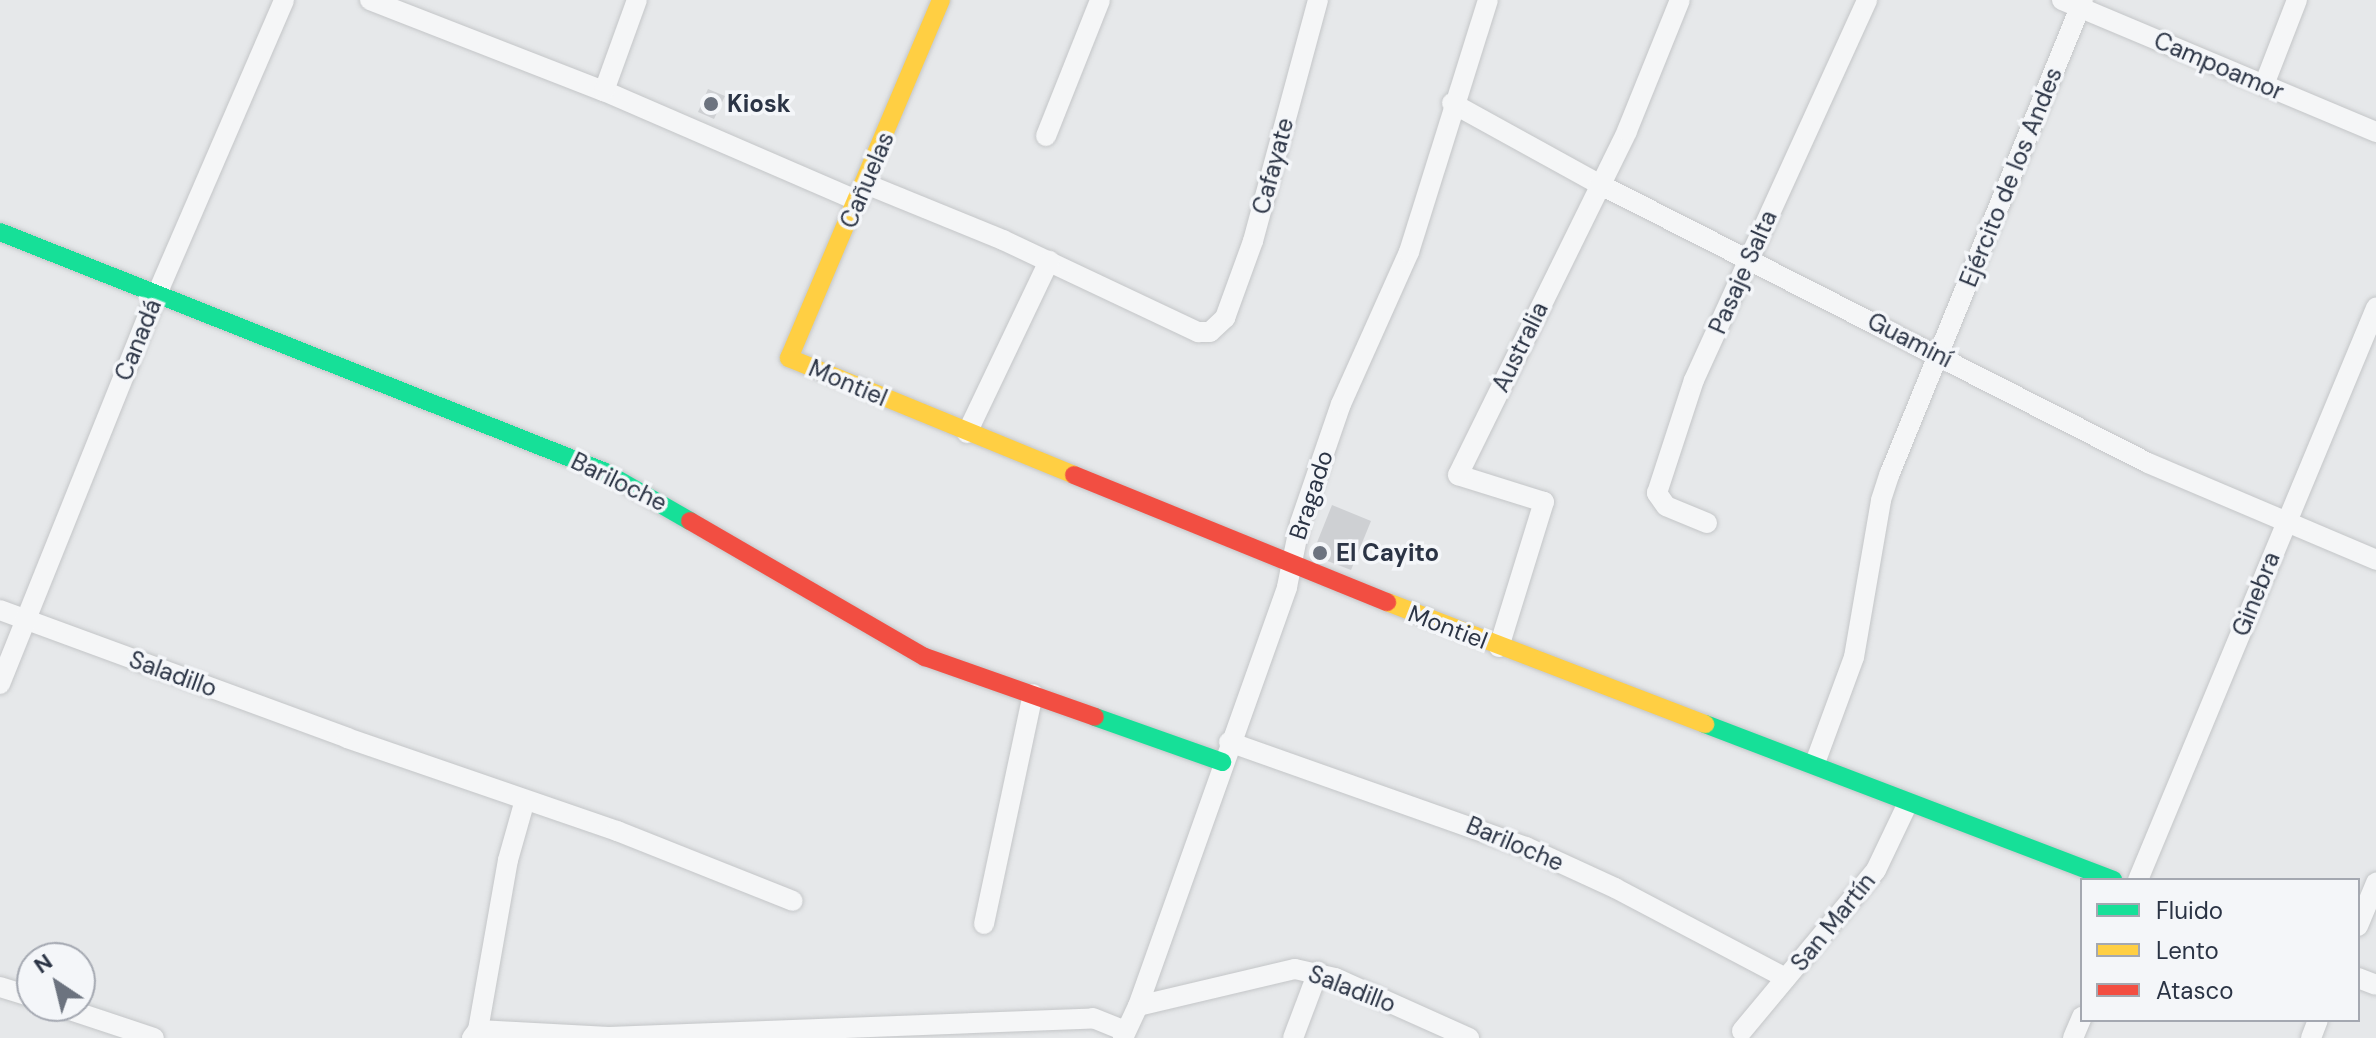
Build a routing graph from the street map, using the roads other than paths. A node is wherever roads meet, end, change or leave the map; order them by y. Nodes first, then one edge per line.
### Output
1 (284, 0) edge
2 (370, 0) edge
3 (637, 0) edge
4 (941, 0) edge
5 (1100, 0) edge
6 (1317, 0) edge
7 (1488, 0) edge
8 (1680, 0) edge
9 (1867, 0) edge
10 (2297, 0) edge
11 (2075, 3) edge
12 (2264, 85) junction
13 (604, 91) junction
14 (1452, 103) junction
15 (2376, 132) edge
16 (1046, 136) dead end
17 (1599, 184) junction
18 (862, 193) junction
19 (0, 232) edge
20 (1748, 259) junction
21 (1049, 261) junction
22 (157, 294) junction
23 (2376, 308) edge
24 (1940, 355) junction
25 (789, 358) joint
26 (967, 433) junction
27 (2286, 521) junction
28 (1707, 523) dead end
29 (2376, 560) edge
30 (1291, 565) junction
31 (0, 610) edge
32 (27, 620) junction
33 (1499, 647) junction
34 (0, 684) edge
35 (1033, 694) junction
36 (1229, 742) junction
37 (1222, 762) junction
38 (1815, 763) junction
39 (525, 800) junction
40 (1908, 803) junction
41 (2108, 878) edge
42 (2139, 878) edge
43 (2376, 883) edge
44 (793, 901) dead end
45 (2360, 921) edge
46 (984, 924) dead end
47 (1318, 972) junction
48 (1786, 978) junction
49 (1138, 1006) junction
50 (96, 1019) edge
51 (1742, 1031) dead end
52 (475, 1034) edge
53 (1124, 1035) edge
54 (154, 1038) edge
55 (1293, 1038) edge
56 (1469, 1038) edge

1 - 22 street, Canadá
2 - 13 street
3 - 13 street
4 - 18 street, Cañuelas
5 - 16 street
6 - 21 street, Cafayate
7 - 14 street, Bragado
8 - 17 street, Australia
9 - 20 street, Pasaje Salta
10 - 12 street
11 - 12 street, Campoamor
11 - 24 street, Ejército de los Andes
12 - 15 street, Campoamor
13 - 18 street
14 - 17 street, Guaminí
14 - 30 street, Bragado
17 - 20 street, Guaminí
17 - 33 street, Australia
18 - 21 street
18 - 25 street, Cañuelas
19 - 22 street, Bariloche
20 - 24 street, Guaminí
20 - 28 street, Pasaje Salta
21 - 26 street
22 - 32 street, Canadá
22 - 35 street, Bariloche
23 - 27 street, Ginebra
24 - 27 street, Guaminí
24 - 38 street, Ejército de los Andes
25 - 26 street, Montiel
26 - 30 street, Montiel
27 - 29 street, Guaminí
27 - 42 street, Ginebra
30 - 33 street, Montiel
30 - 36 street, Bragado
31 - 32 street, Saladillo
32 - 34 street, Canadá
32 - 39 street, Saladillo
33 - 38 street, Montiel
35 - 37 street, Bariloche
35 - 46 street
36 - 37 street, Bragado
36 - 48 street, Bariloche
37 - 49 street, Bragado
38 - 40 street, Montiel
39 - 44 street, Saladillo
39 - 52 street
40 - 41 street, Montiel
40 - 48 street, San Martín
43 - 45 street
47 - 49 street, Saladillo
47 - 55 street
47 - 56 street, Saladillo
48 - 51 street, San Martín
49 - 53 street, Bragado
50 - 54 street
52 - 53 street

